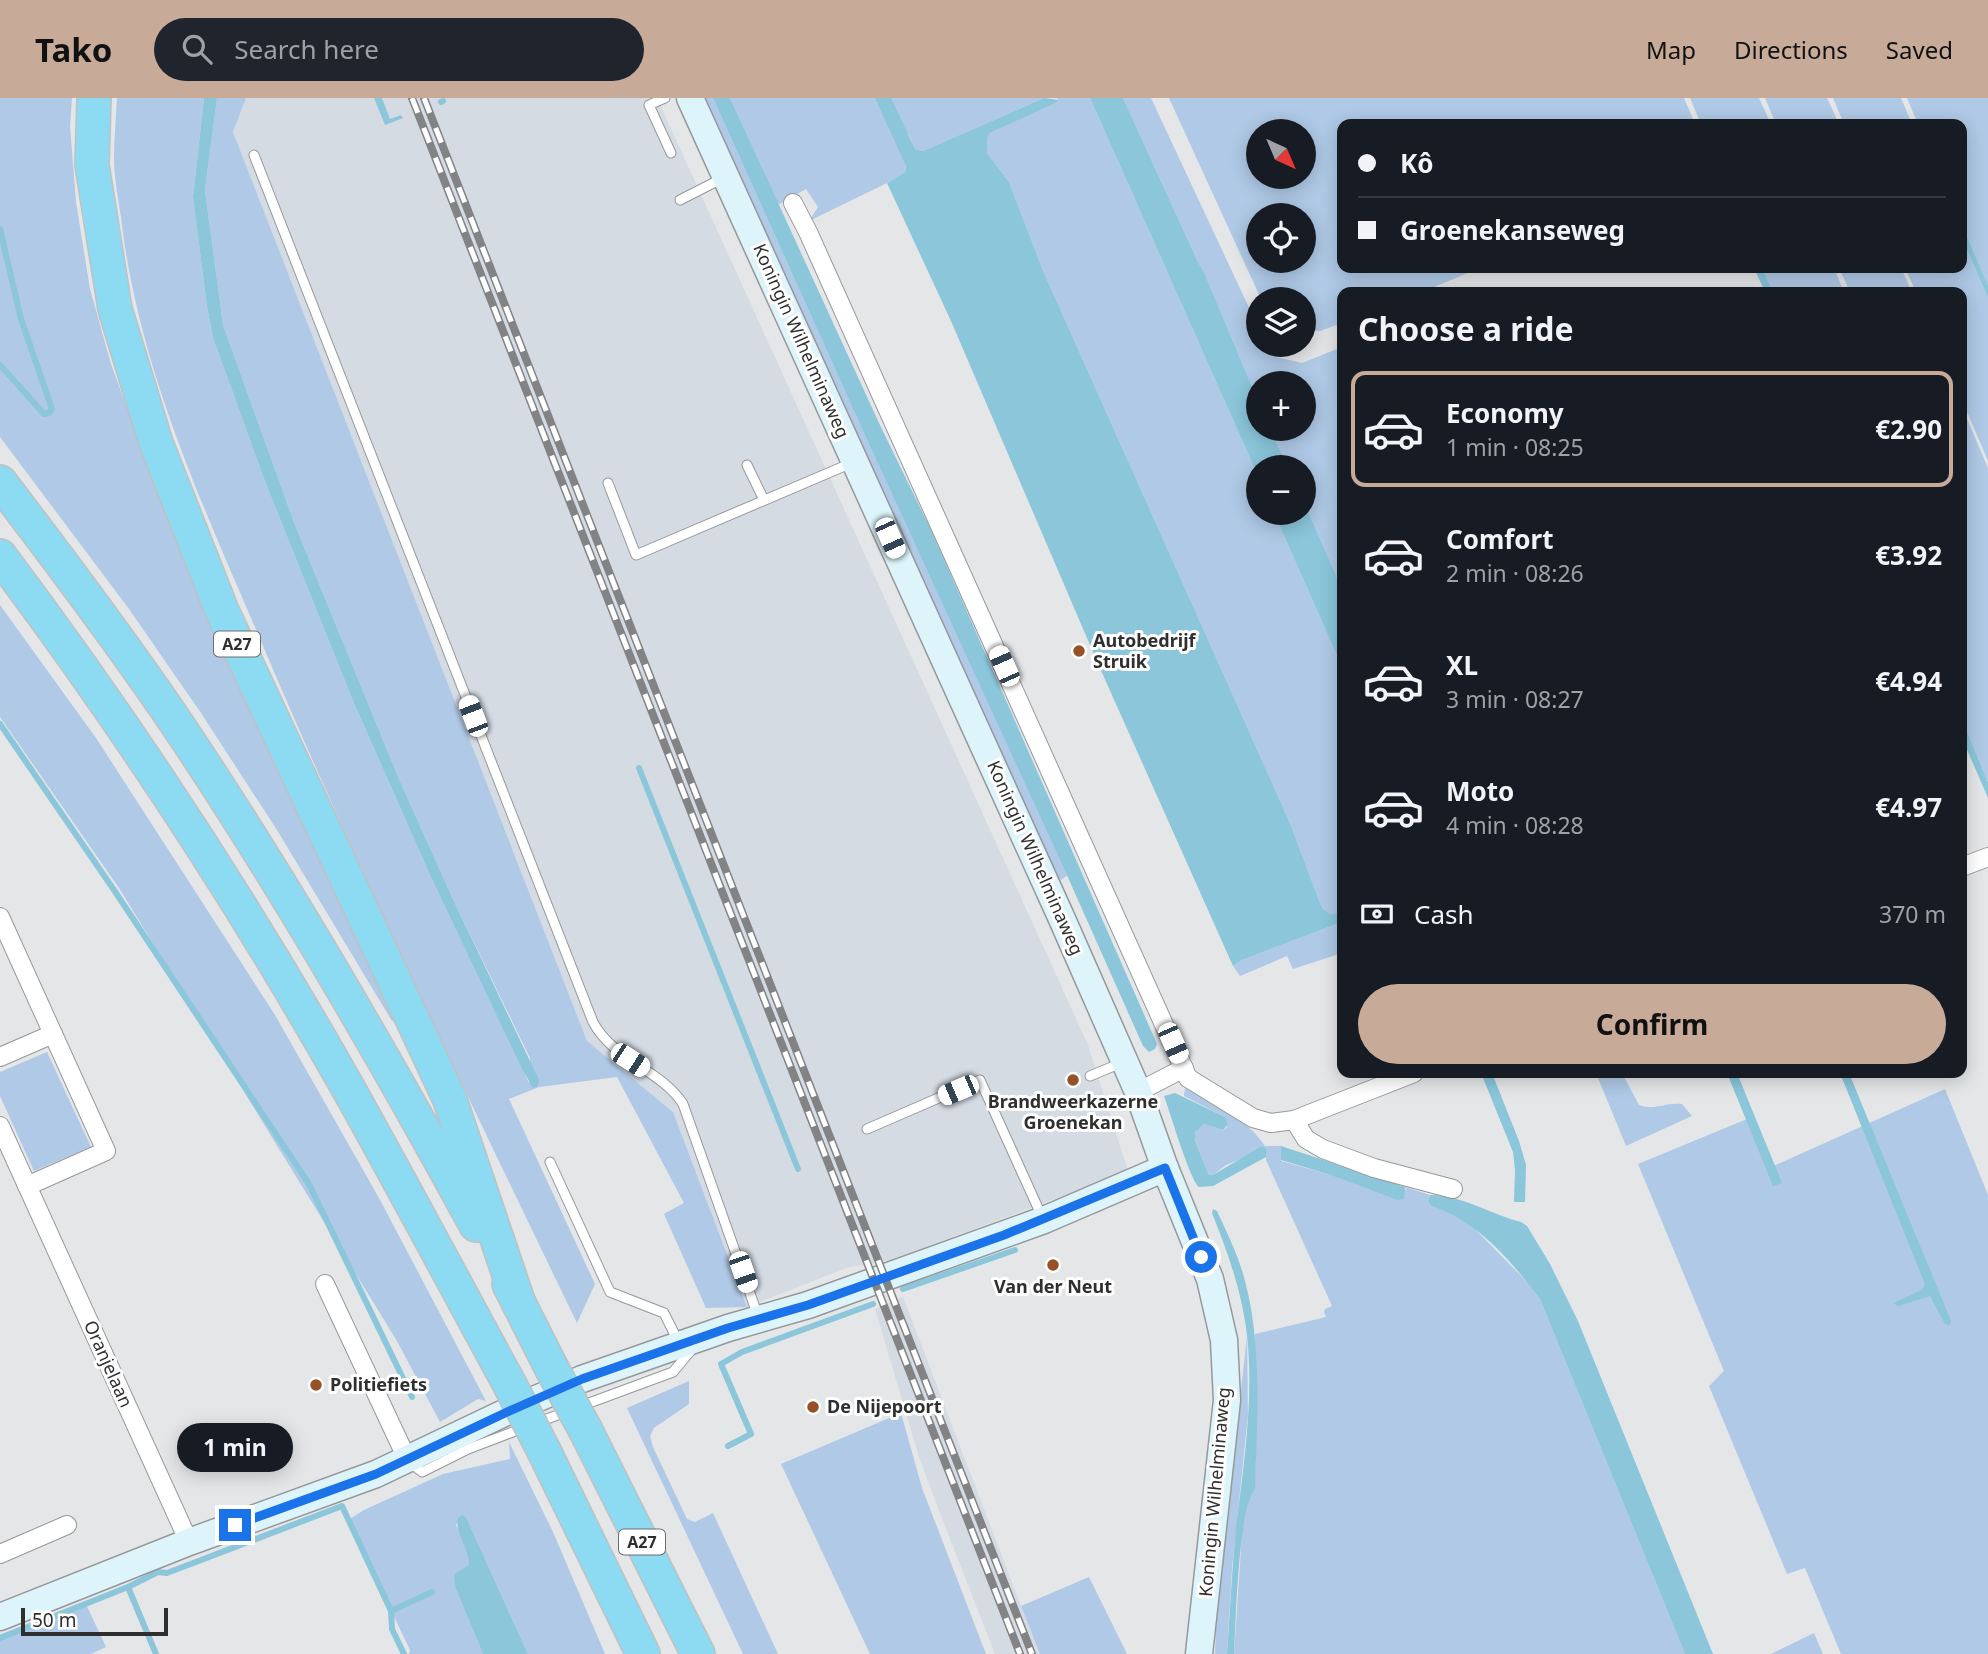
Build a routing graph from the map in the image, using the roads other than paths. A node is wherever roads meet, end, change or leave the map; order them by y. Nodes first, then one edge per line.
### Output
1 (94, 98) edge
2 (665, 98) edge
3 (690, 98) edge
4 (671, 153) dead end
5 (254, 155) dead end
6 (726, 177) junction
7 (680, 200) dead end
8 (793, 203) dead end
9 (856, 462) junction
10 (747, 465) dead end
11 (0, 482) edge
12 (608, 483) dead end
13 (764, 500) junction
14 (0, 556) edge
15 (1988, 857) edge
16 (1967, 865) edge
17 (0, 917) edge
18 (53, 1034) junction
19 (0, 1057) edge
20 (1125, 1061) junction
21 (1184, 1068) junction
22 (1090, 1076) dead end
23 (1401, 1078) edge
24 (1138, 1092) junction
25 (1294, 1120) junction
26 (0, 1126) edge
27 (867, 1129) dead end
28 (550, 1162) dead end
29 (1165, 1168) junction
30 (27, 1186) junction
31 (1452, 1189) dead end
32 (1044, 1220) junction
33 (326, 1284) dead end
34 (519, 1304) junction
35 (759, 1320) junction
36 (691, 1341) junction
37 (408, 1461) junction
38 (67, 1525) dead end
39 (189, 1542) junction
40 (0, 1554) edge
41 (0, 1617) edge
42 (643, 1654) edge
43 (698, 1654) edge
44 (1199, 1654) edge

1 - 34 highway, A27
2 - 4 lane
3 - 6 main road, Koningin Wilhelminaweg
5 - 35 lane
6 - 7 lane
6 - 9 main road, Koningin Wilhelminaweg
8 - 21 street
9 - 13 lane
9 - 20 main road, Koningin Wilhelminaweg
10 - 13 lane
11 - 34 highway, A27
12 - 13 lane
14 - 42 highway, A27, bridge
15 - 16 street
17 - 18 street
18 - 19 street
18 - 30 street
20 - 22 lane
20 - 24 main road, Koningin Wilhelminaweg
21 - 24 street
21 - 25 street
23 - 25 street
24 - 29 main road, Koningin Wilhelminaweg
25 - 31 street
26 - 30 street, Oranjelaan
27 - 32 lane
28 - 36 lane
29 - 32 main road
29 - 44 main road, Koningin Wilhelminaweg
30 - 39 street, Oranjelaan
32 - 35 main road
33 - 37 street
34 - 43 highway, A27, bridge
35 - 36 main road
36 - 37 main road
37 - 39 main road
38 - 40 street
39 - 41 main road

